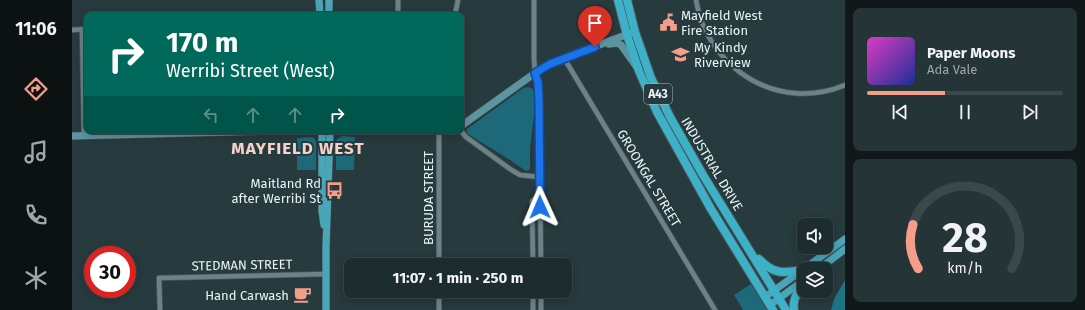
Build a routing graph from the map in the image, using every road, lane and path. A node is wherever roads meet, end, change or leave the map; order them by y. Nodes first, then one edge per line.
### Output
1 (319, 0) edge
2 (329, 0) edge
3 (398, 0) edge
4 (458, 0) edge
5 (534, 0) edge
6 (618, 0) edge
7 (627, 0) edge
8 (696, 0) edge
9 (320, 12) edge
10 (329, 12) edge
11 (398, 12) edge
12 (456, 12) edge
13 (84, 29) edge
14 (72, 30) edge
15 (635, 32) junction
16 (627, 35) junction
17 (595, 47) junction
18 (564, 58) junction
19 (639, 71) junction
20 (535, 73) junction
21 (845, 84) edge
22 (464, 124) edge
23 (120, 134) edge
24 (322, 134) edge
25 (330, 134) edge
26 (439, 134) edge
27 (464, 134) edge
28 (72, 136) edge
29 (84, 136) junction
30 (540, 177) junction
31 (540, 196) junction
32 (845, 239) edge
33 (746, 246) junction
34 (326, 247) junction
35 (845, 249) edge
36 (439, 258) edge
37 (533, 258) edge
38 (541, 258) edge
39 (815, 262) edge
40 (828, 262) edge
41 (797, 271) edge
42 (326, 274) junction
43 (797, 275) edge
44 (797, 285) edge
45 (774, 292) junction
46 (797, 294) edge
47 (765, 297) junction
48 (439, 298) edge
49 (533, 298) edge
50 (541, 298) edge
51 (779, 299) junction
52 (772, 308) edge
53 (160, 310) edge
54 (326, 310) edge
55 (439, 310) edge
56 (533, 310) edge
57 (541, 310) edge
58 (715, 310) edge
59 (786, 310) edge
60 (794, 310) edge

1 - 9 main road
2 - 10 main road
3 - 11 street
4 - 12 street
5 - 20 street
6 - 16 highway, INDUSTRIAL DRIVE / A43
7 - 15 highway, INDUSTRIAL DRIVE / A43
8 - 21 street
13 - 14 street
13 - 29 street
15 - 16 main road
15 - 33 highway, INDUSTRIAL DRIVE / A43
16 - 17 main road
16 - 19 highway, INDUSTRIAL DRIVE / A43
17 - 18 main road
17 - 19 main road
18 - 20 main road
18 - 58 street, GROONGAL STREET
19 - 47 highway, INDUSTRIAL DRIVE / A43
20 - 22 main road
20 - 30 street
23 - 29 main road
24 - 34 main road
25 - 34 main road
26 - 36 street, BURUDA STREET
27 - 30 street
28 - 29 main road
30 - 31 street
31 - 37 street
31 - 38 street
32 - 39 main road
33 - 41 highway
33 - 45 highway, INDUSTRIAL DRIVE / A43
34 - 42 main road
35 - 40 main road
42 - 53 street, STEDMAN STREET
42 - 54 main road
43 - 45 main road
44 - 51 main road
45 - 47 main road
45 - 51 highway, INDUSTRIAL DRIVE / A43
46 - 60 highway
47 - 52 highway, INDUSTRIAL DRIVE / A43
48 - 55 street
49 - 56 street
50 - 57 street
51 - 52 main road
51 - 59 highway, INDUSTRIAL DRIVE / A43

